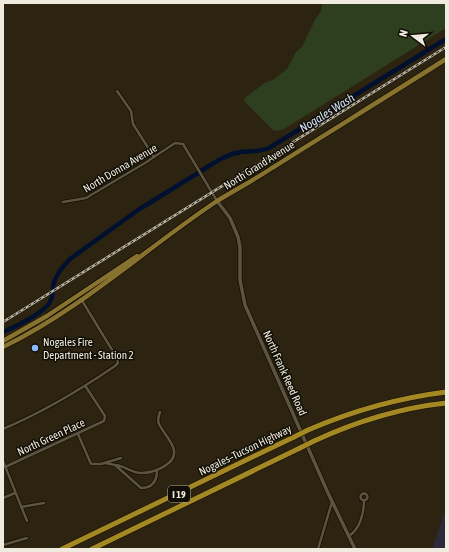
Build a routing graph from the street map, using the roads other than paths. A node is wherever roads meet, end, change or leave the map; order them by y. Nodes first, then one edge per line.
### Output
1 (446, 59) edge
2 (117, 91) dead end
3 (154, 157) junction
4 (217, 201) junction
5 (63, 202) dead end
6 (146, 251) junction
7 (79, 295) junction
8 (82, 300) junction
9 (3, 341) edge
10 (3, 347) edge
11 (86, 386) junction
12 (446, 392) edge
13 (446, 403) edge
14 (160, 412) dead end
15 (3, 429) edge
16 (78, 434) junction
17 (121, 458) dead end
18 (3, 461) edge
19 (105, 463) junction
20 (114, 465) junction
21 (5, 467) junction
22 (157, 470) junction
23 (15, 493) junction
24 (3, 498) edge
25 (364, 500) dead end
26 (332, 502) junction
27 (44, 503) dead end
28 (21, 507) junction
29 (27, 520) dead end
30 (348, 537) junction
31 (27, 538) dead end
32 (3, 545) edge
33 (62, 549) edge
34 (92, 549) edge
35 (318, 549) edge
36 (355, 549) edge

1 - 4 main road, North Grand Avenue
2 - 3 street
3 - 4 street, North Donna Avenue
3 - 5 street, North Donna Avenue
4 - 6 main road, North Grand Avenue
4 - 26 street, North Frank Reed Road
6 - 7 main road, North Grand Avenue
6 - 8 main road, North Grand Avenue
7 - 8 street
7 - 9 main road, North Grand Avenue
8 - 10 main road, North Grand Avenue
8 - 11 street
11 - 15 street
11 - 16 street, North Green Place
12 - 33 highway, Nogales–Tucson Highway / I 19, bridge
13 - 34 highway, Nogales–Tucson Highway / I 19, bridge
14 - 22 street
16 - 19 street
16 - 21 street, North Green Place
17 - 19 street
18 - 21 street
19 - 20 street
20 - 22 street
20 - 22 street
21 - 23 street
23 - 24 street
23 - 28 street
25 - 30 street
26 - 30 street, North Frank Reed Road
26 - 35 street
27 - 28 street
28 - 29 street
30 - 36 street, North Frank Reed Road
31 - 32 street

